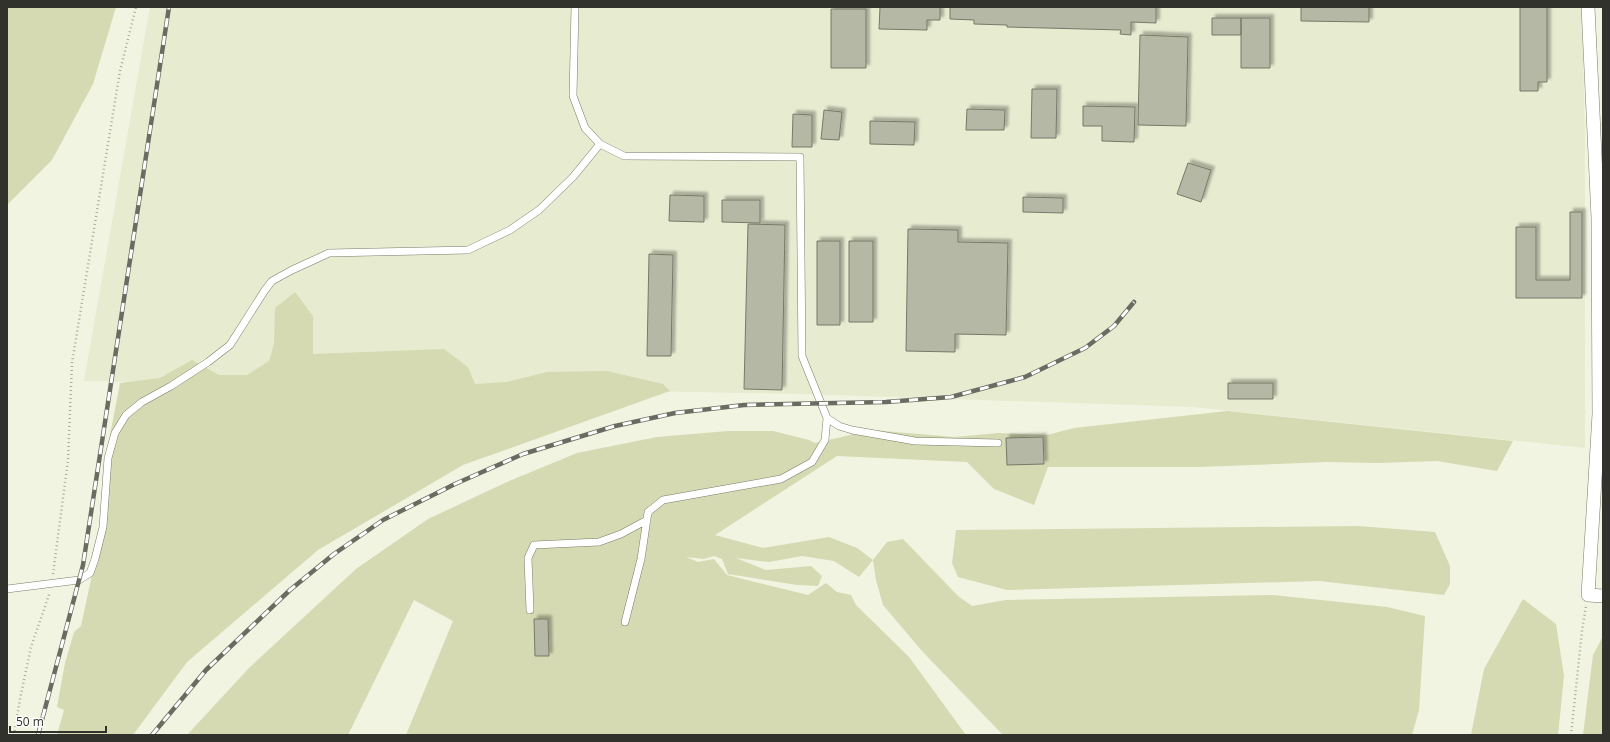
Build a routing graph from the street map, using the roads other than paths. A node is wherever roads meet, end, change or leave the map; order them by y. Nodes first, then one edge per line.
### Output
1 (575, 7) edge
2 (1588, 7) edge
3 (600, 144) junction
4 (1601, 414) edge
5 (827, 418) junction
6 (998, 443) dead end
7 (647, 520) junction
8 (7, 589) edge
9 (1603, 596) edge
10 (530, 610) dead end
11 (625, 622) dead end

1 - 3 lane
2 - 4 street
3 - 5 lane
3 - 8 lane
4 - 9 street
5 - 6 lane
5 - 7 lane
7 - 10 lane
7 - 11 lane

